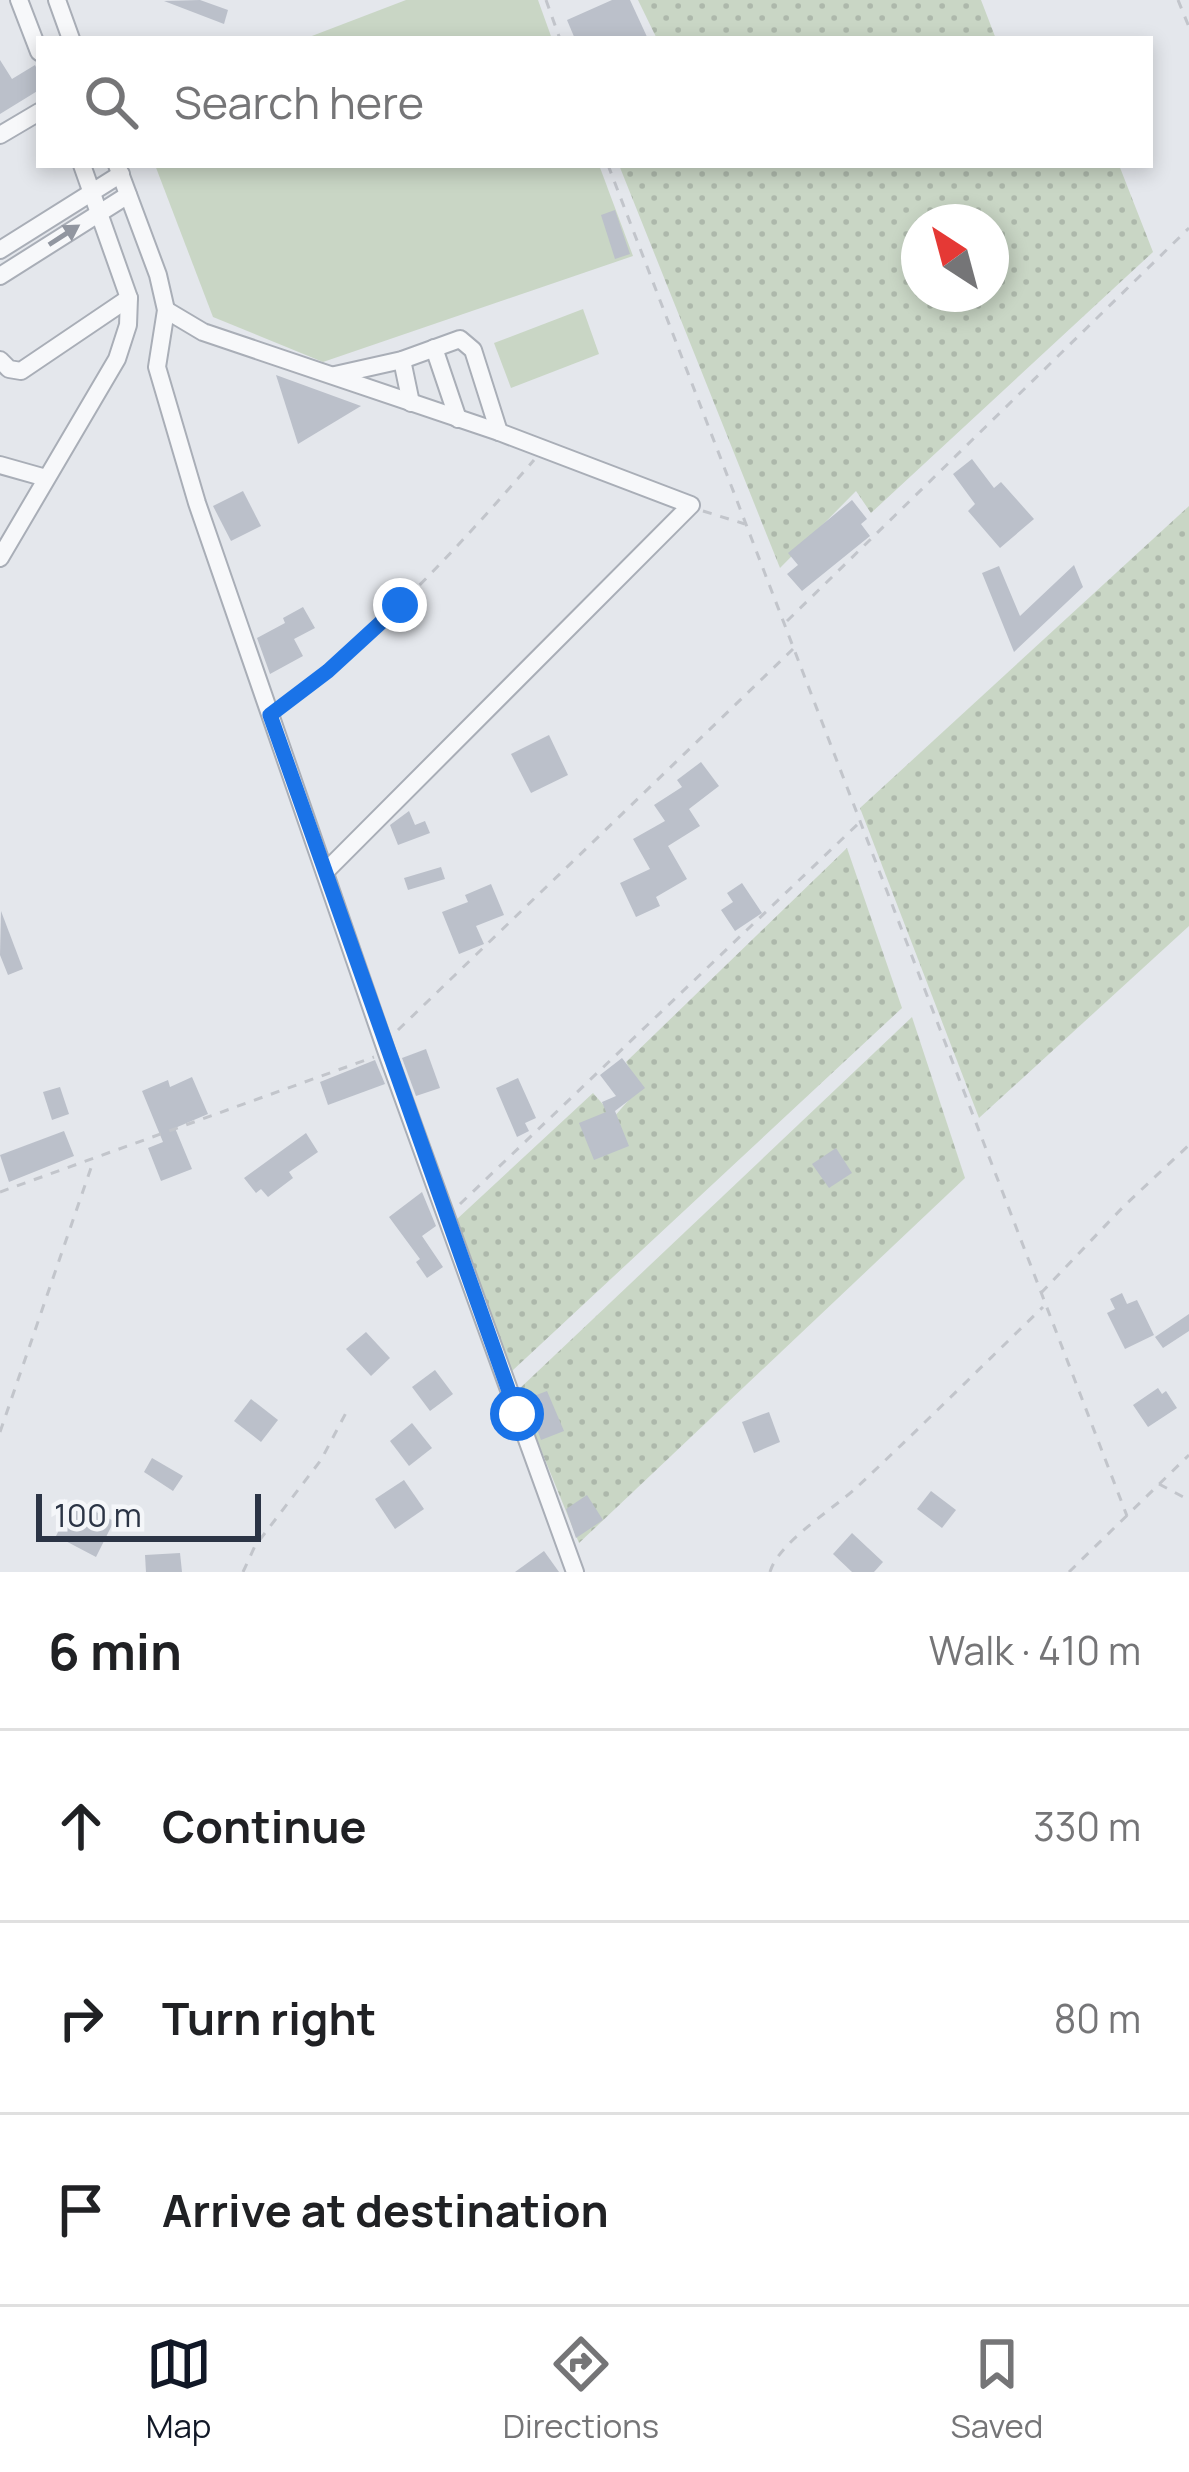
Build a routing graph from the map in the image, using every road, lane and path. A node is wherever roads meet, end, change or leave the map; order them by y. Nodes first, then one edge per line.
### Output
1 (20, 0) edge
2 (57, 0) edge
3 (546, 0) edge
4 (1178, 0) edge
5 (1189, 28) edge
6 (70, 36) edge
7 (559, 36) edge
8 (36, 44) edge
9 (36, 114) edge
10 (0, 136) edge
11 (83, 168) edge
12 (609, 168) edge
13 (119, 170) edge
14 (93, 192) junction
15 (128, 195) junction
16 (100, 212) junction
17 (1189, 228) edge
18 (0, 250) edge
19 (0, 276) edge
20 (129, 298) junction
21 (166, 310) junction
22 (434, 348) junction
23 (0, 360) edge
24 (402, 360) junction
25 (334, 375) junction
26 (411, 403) junction
27 (458, 418) junction
28 (499, 432) junction
29 (544, 449) junction
30 (0, 465) edge
31 (46, 478) junction
32 (691, 505) junction
33 (745, 524) junction
34 (0, 558) edge
35 (785, 623) junction
36 (794, 648) junction
37 (270, 715) junction
38 (861, 821) junction
39 (325, 872) junction
40 (385, 1047) junction
41 (1189, 1145) edge
42 (94, 1159) junction
43 (0, 1192) edge
44 (446, 1218) junction
45 (1040, 1295) junction
46 (1045, 1306) junction
47 (347, 1409) dead end
48 (0, 1432) edge
49 (1189, 1455) edge
50 (1160, 1484) junction
51 (1189, 1500) edge
52 (1127, 1516) junction
53 (243, 1572) edge
54 (575, 1572) edge
55 (770, 1572) edge
56 (1069, 1572) edge

1 - 8 street
2 - 6 street
3 - 7 path
4 - 5 path
9 - 10 street
11 - 14 street
12 - 33 path
13 - 14 street
13 - 15 street
14 - 16 street
14 - 18 street
15 - 16 street
15 - 21 street
19 -> 16 street
16 - 20 street
17 - 35 path
20 - 23 street
20 - 31 street
21 - 25 street
21 - 37 street
22 - 24 street
22 - 27 street
22 - 28 street
24 - 25 street
24 - 26 street
25 - 26 street
26 - 27 street
27 - 28 street
28 - 29 street
29 - 32 street
29 - 37 path
30 - 31 street
31 - 34 street
32 - 33 path
32 - 39 street
33 - 35 path
35 - 36 path
36 - 38 path
36 - 40 path
37 - 39 street
38 - 44 path
38 - 45 path
39 - 40 street
40 - 42 path
40 - 44 street
41 - 45 path
42 - 43 path
42 - 48 path
44 - 54 street
45 - 46 path
46 - 52 path
46 - 55 path
47 - 53 path
49 - 50 path
50 - 51 path
50 - 52 path
52 - 56 path

